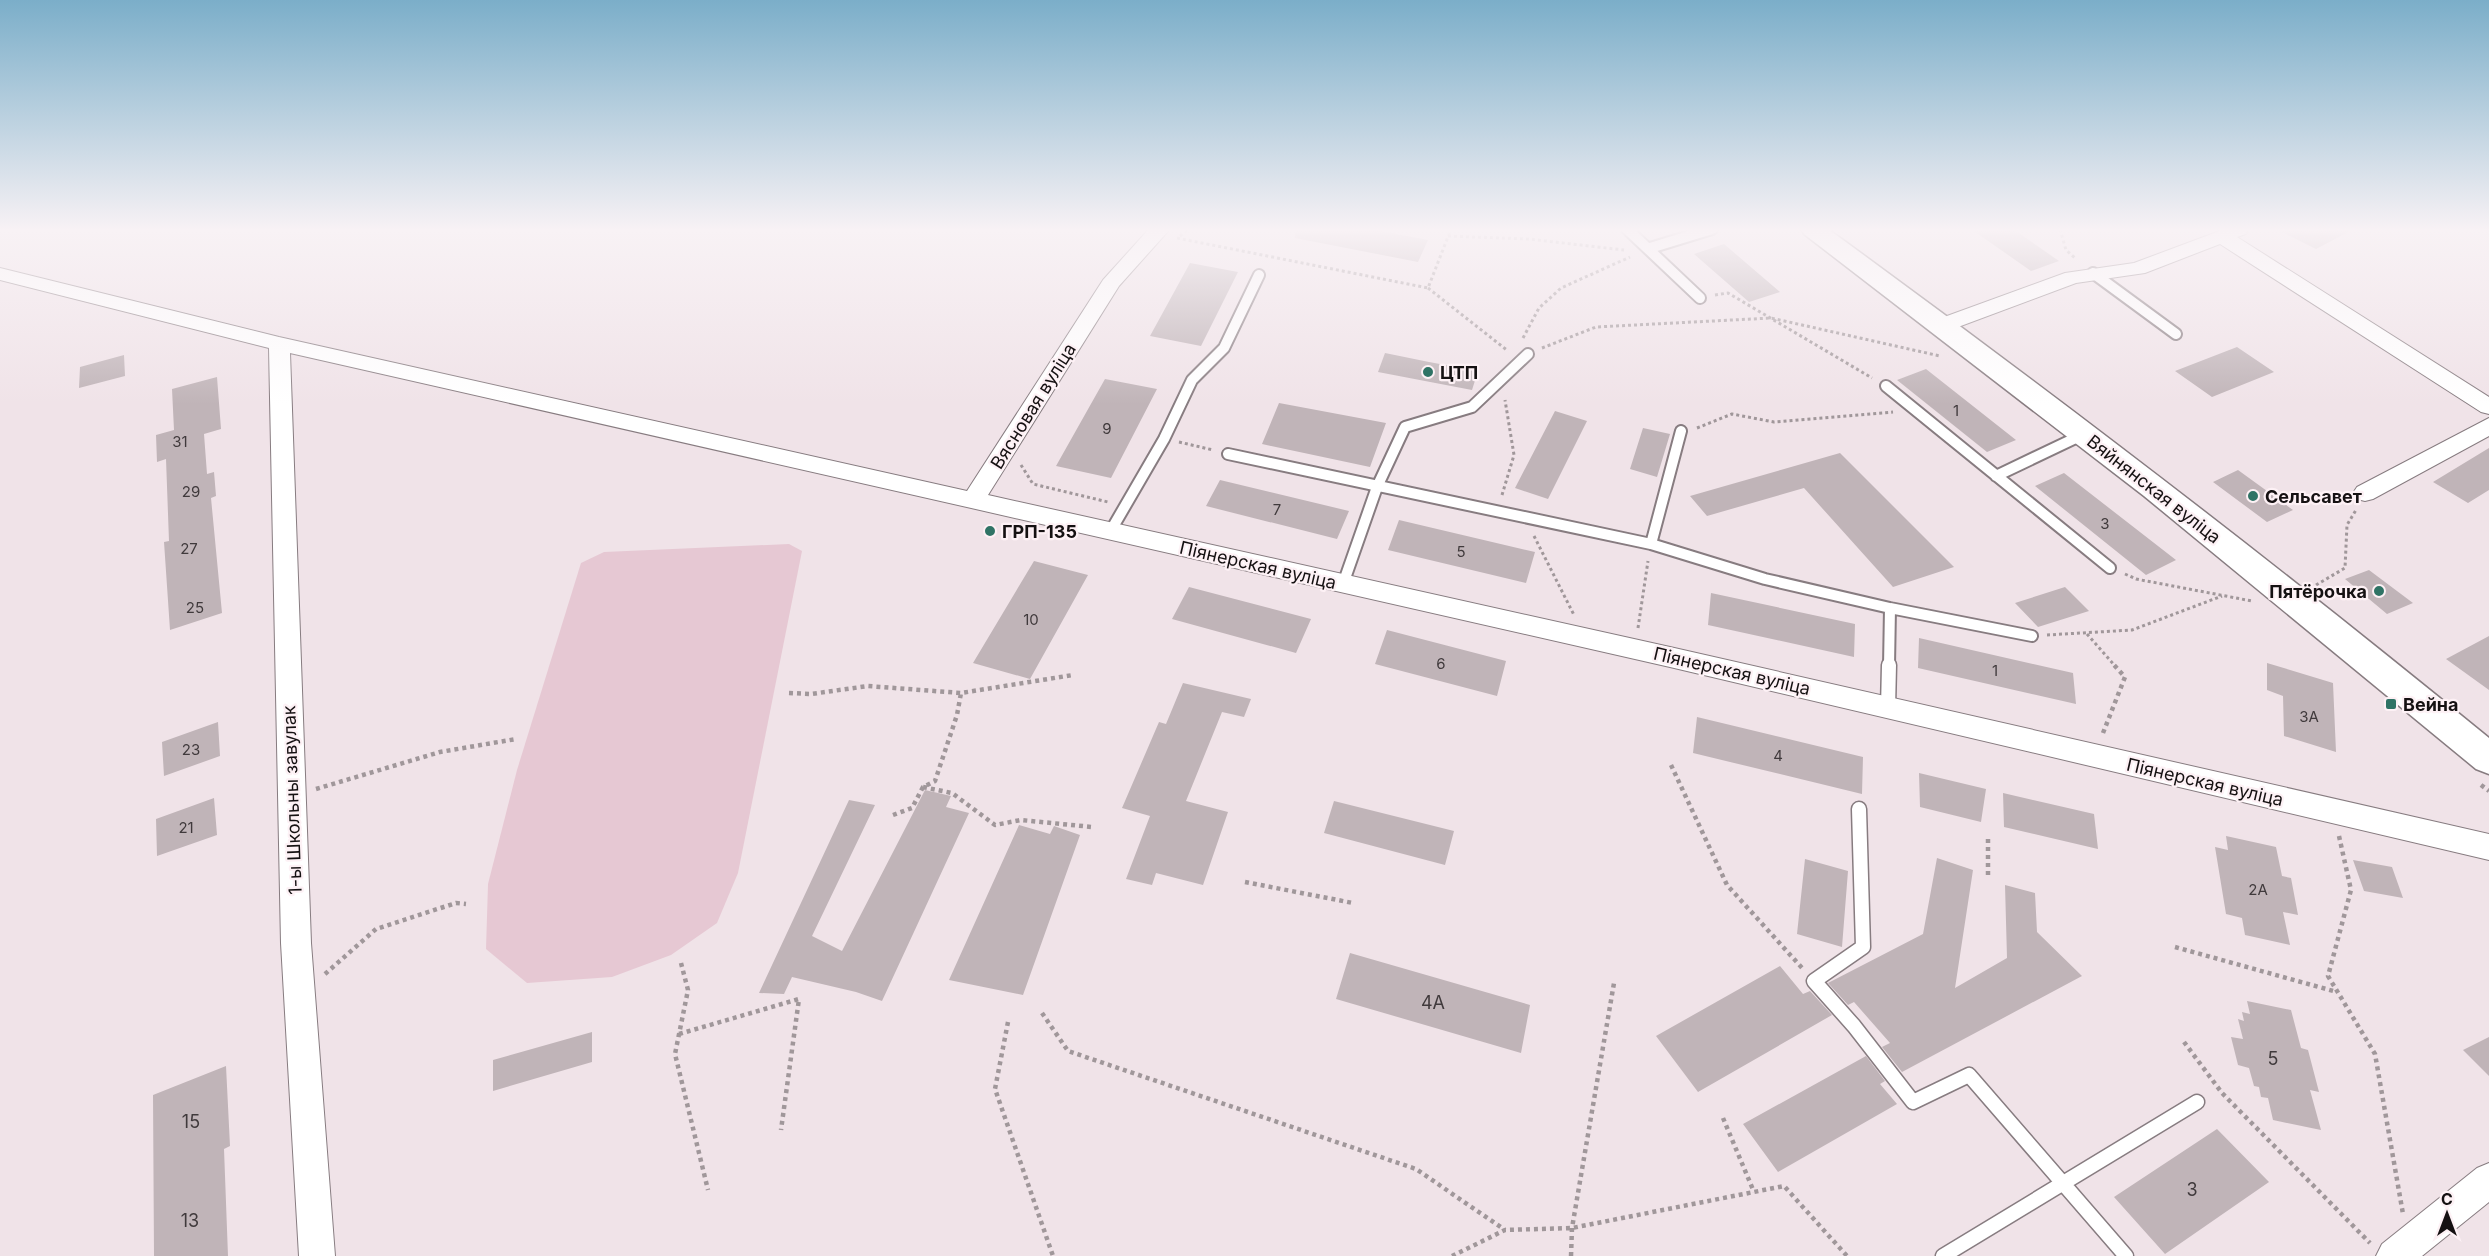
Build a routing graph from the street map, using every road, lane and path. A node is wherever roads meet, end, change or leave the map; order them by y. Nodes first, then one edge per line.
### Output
1 (54, 288) edge
2 (1108, 288) edge
3 (1253, 288) edge
4 (1428, 288) edge
5 (1562, 288) edge
6 (1690, 288) edge
7 (1892, 288) edge
8 (2043, 288) edge
9 (2113, 288) edge
10 (2302, 288) edge
11 (1700, 298) joint
12 (1772, 318) junction
13 (1943, 325) junction
14 (2176, 334) dead end
15 (279, 344) junction
16 (1524, 357) junction
17 (1944, 357) dead end
18 (1501, 379) junction
19 (1886, 386) joint
20 (2489, 407) edge
21 (1915, 410) junction
22 (2489, 426) edge
23 (1681, 432) joint
24 (2084, 434) junction
25 (1164, 439) junction
26 (1228, 454) joint
27 (1020, 463) dead end
28 (1996, 476) junction
29 (1377, 487) junction
30 (2365, 493) joint
31 (974, 500) junction
32 (1124, 506) junction
33 (1497, 513) junction
34 (1525, 519) junction
35 (1110, 532) junction
36 (1651, 544) junction
37 (2110, 568) joint
38 (1343, 584) junction
39 (2224, 596) junction
40 (2292, 597) junction
41 (1890, 608) junction
42 (2087, 633) junction
43 (2032, 636) joint
44 (1586, 638) junction
45 (1635, 649) junction
46 (1073, 675) dead end
47 (789, 693) dead end
48 (961, 693) junction
49 (1888, 708) junction
50 (516, 739) dead end
51 (2093, 756) junction
52 (2489, 759) edge
53 (1671, 765) dead end
54 (923, 787) junction
55 (292, 796) junction
56 (1859, 809) dead end
57 (2333, 812) junction
58 (893, 814) dead end
59 (1092, 827) dead end
60 (1988, 839) dead end
61 (2489, 847) edge
62 (1988, 877) dead end
63 (1245, 882) dead end
64 (1353, 903) dead end
65 (466, 904) dead end
66 (2175, 946) dead end
67 (681, 963) dead end
68 (1814, 981) junction
69 (1614, 983) dead end
70 (2338, 992) junction
71 (300, 996) junction
72 (1042, 1013) dead end
73 (1008, 1022) dead end
74 (679, 1034) junction
75 (2184, 1042) dead end
76 (2197, 1102) dead end
77 (1723, 1118) dead end
78 (781, 1130) dead end
79 (2489, 1180) edge
80 (2063, 1183) junction
81 (708, 1190) dead end
82 (1754, 1192) junction
83 (1572, 1228) junction
84 (1505, 1230) junction
85 (2392, 1249) edge
86 (1460, 1254) edge
87 (317, 1256) edge
88 (1053, 1256) edge
89 (1452, 1256) edge
90 (1571, 1256) edge
91 (1847, 1256) edge
92 (1943, 1256) edge
93 (2126, 1256) edge

1 - 15 street, Піянерская вуліца
2 - 31 street, Вясновая вуліца
3 - 25 lane
4 - 16 path
5 - 16 path
6 - 11 lane
7 - 13 street, Вяйнянская вуліца
8 - 13 street
9 - 14 lane
10 - 20 street
11 - 12 path
12 - 16 path
12 - 17 path
12 - 19 path
13 - 24 street, Вяйнянская вуліца
15 - 31 street, Піянерская вуліца
15 - 55 street, 1-ы Школьны завулак
16 - 18 lane
18 - 29 lane
18 - 33 path
19 - 21 lane
21 - 23 path
21 - 28 lane
22 - 30 street
23 - 36 lane
24 - 28 lane
24 - 40 street, Вяйнянская вуліца
25 - 26 path
25 - 32 lane
26 - 29 lane
27 - 32 path
28 - 37 lane
29 - 33 lane
29 - 38 lane
30 - 40 path
31 - 35 street, Піянерская вуліца
32 - 35 lane
33 - 34 lane
34 - 36 lane
34 - 44 path
35 - 38 street, Піянерская вуліца
36 - 41 lane
36 - 45 path
37 - 39 path
38 - 44 street, Піянерская вуліца
39 - 40 path
39 - 42 path
40 - 52 street, Вяйнянская вуліца
41 - 43 lane
41 - 49 lane
42 - 43 path
42 - 51 path
44 - 45 street, Піянерская вуліца
45 - 49 street, Піянерская вуліца
46 - 48 path
47 - 48 path
48 - 54 path
49 - 51 street, Піянерская вуліца
50 - 55 path
51 - 57 street, Піянерская вуліца
53 - 68 path
54 - 58 path
54 - 59 path
55 - 71 street, 1-ы Школьны завулак
56 - 68 lane
57 - 61 street, Піянерская вуліца
57 - 70 path
60 - 62 path
63 - 64 path
65 - 71 path
66 - 70 path
67 - 74 path
68 - 80 lane
69 - 83 path
70 - 85 path
71 - 87 street, 1-ы Школьны завулак
72 - 84 path
73 - 88 path
74 - 78 path
74 - 81 path
75 - 85 path
76 - 80 lane
77 - 82 path
79 - 85 street
80 - 92 lane
80 - 93 lane
82 - 83 path
82 - 91 path
83 - 84 path
83 - 90 path
84 - 86 path
86 - 89 path

